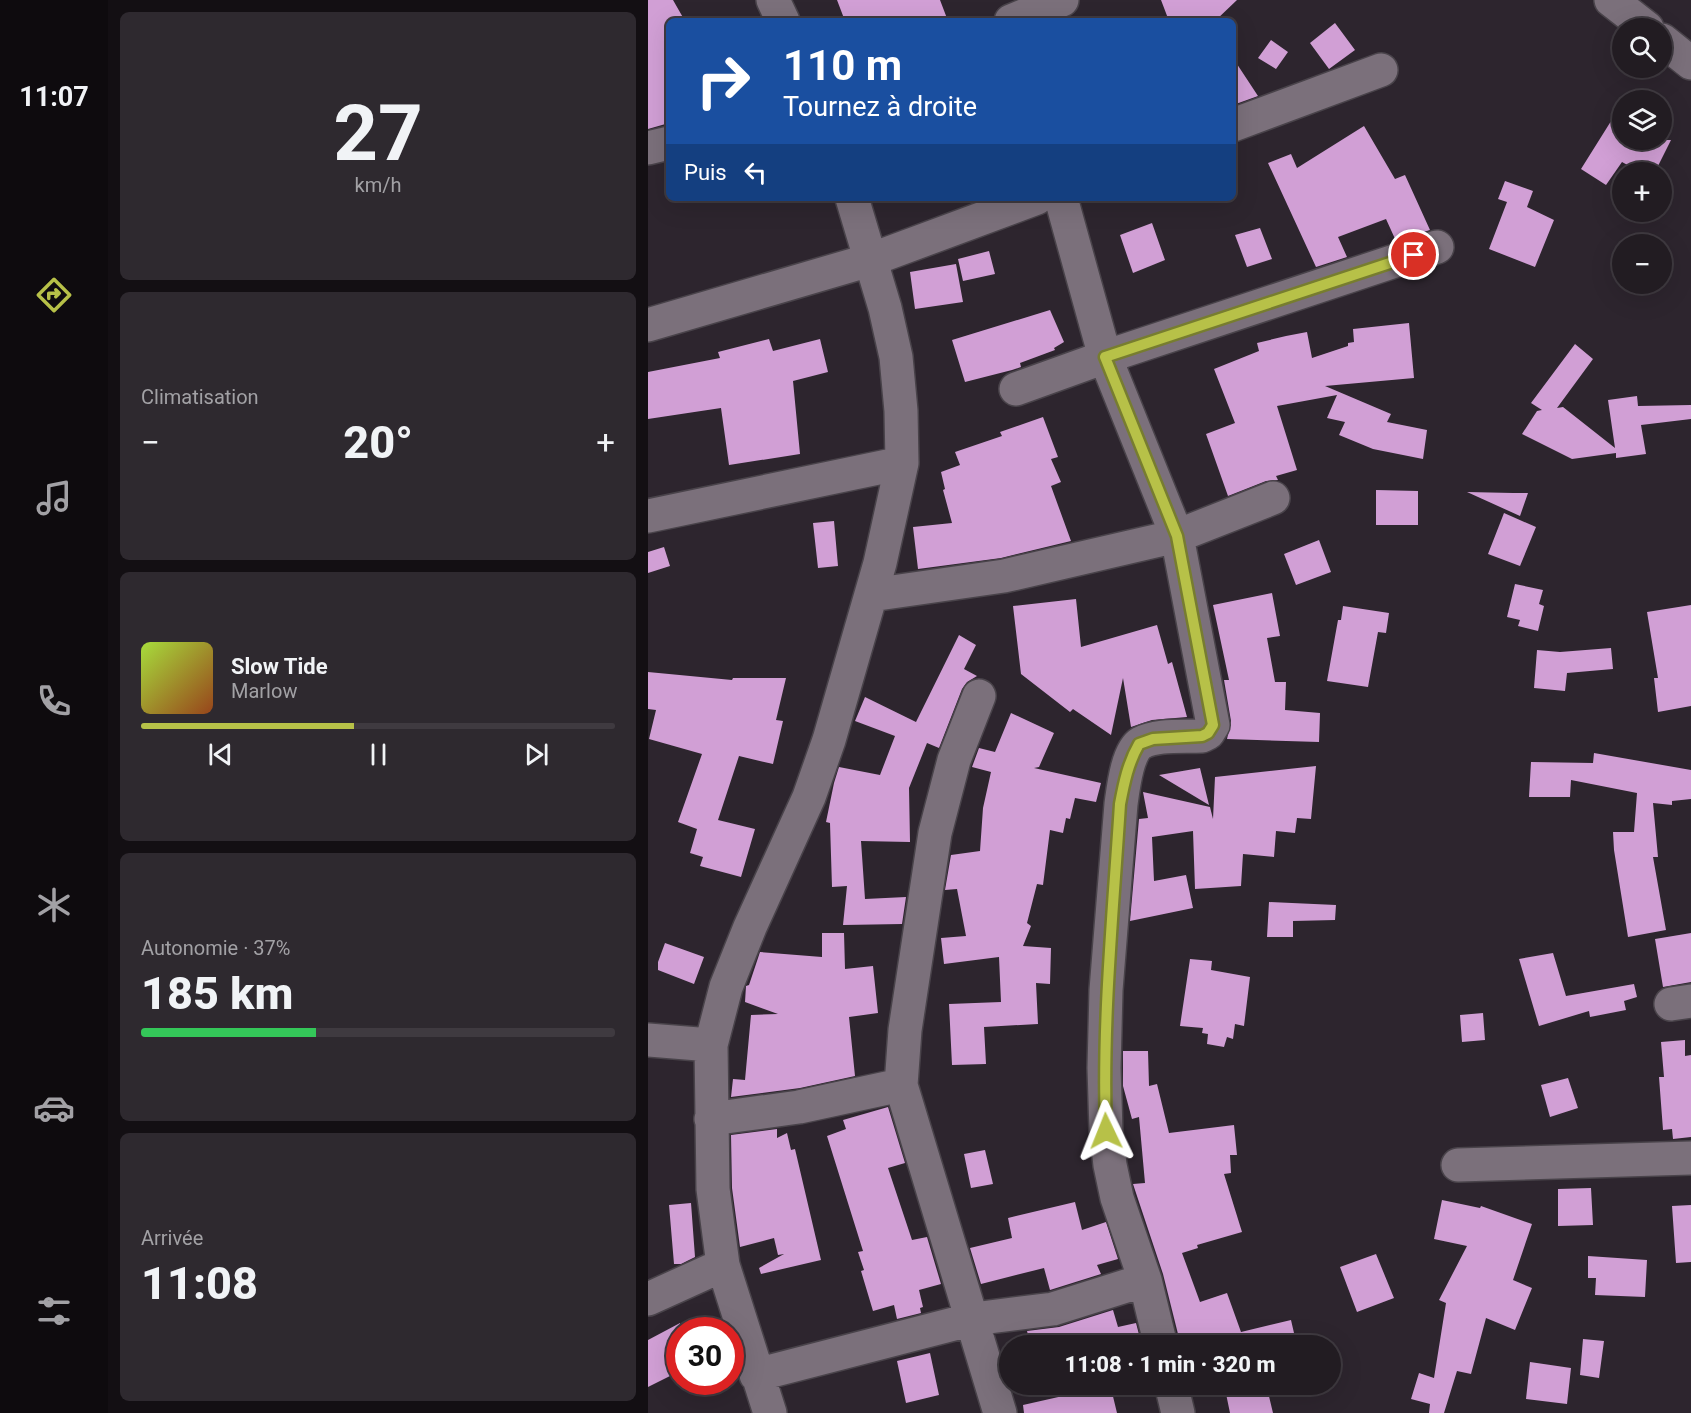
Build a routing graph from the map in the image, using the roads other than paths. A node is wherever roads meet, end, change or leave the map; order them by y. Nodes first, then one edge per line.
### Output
1 (773, 0) edge
2 (1062, 0) edge
3 (1611, 0) edge
4 (782, 18) edge
5 (1018, 18) edge
6 (1634, 18) edge
7 (1672, 48) edge
8 (1691, 63) edge
9 (1381, 70) dead end
10 (1236, 124) edge
11 (666, 144) edge
12 (648, 148) edge
13 (853, 201) edge
14 (1029, 201) edge
15 (1063, 201) edge
16 (1437, 247) dead end
17 (870, 260) junction
18 (648, 325) edge
19 (1105, 357) junction
20 (1016, 389) dead end
21 (902, 463) junction
22 (1273, 498) dead end
23 (648, 516) edge
24 (1177, 536) junction
25 (871, 595) junction
26 (979, 696) dead end
27 (648, 1040) edge
28 (711, 1045) junction
29 (901, 1085) junction
30 (711, 1119) junction
31 (1691, 1158) edge
32 (1458, 1165) dead end
33 (723, 1265) junction
34 (1144, 1280) junction
35 (648, 1299) edge
36 (973, 1319) junction
37 (1158, 1335) edge
38 (756, 1375) junction
39 (1174, 1395) edge
40 (770, 1413) edge
41 (1000, 1413) edge
42 (1178, 1413) edge

1 - 4 street
2 - 5 street
3 - 6 street
7 - 8 street
9 - 10 street
11 - 12 street
13 - 17 street
14 - 17 street
15 - 19 street
16 - 19 street
17 - 18 street
17 - 21 street
19 - 20 street
19 - 24 street
21 - 23 street
21 - 25 street
22 - 24 street
24 - 25 street
24 - 34 street
25 - 28 street
26 - 29 street
27 - 28 street
28 - 30 street
29 - 30 street
29 - 36 street
30 - 33 street
31 - 32 street
33 - 35 street
33 - 38 street
34 - 36 street
34 - 37 street
36 - 38 street
36 - 41 street
38 - 40 street
39 - 42 street

